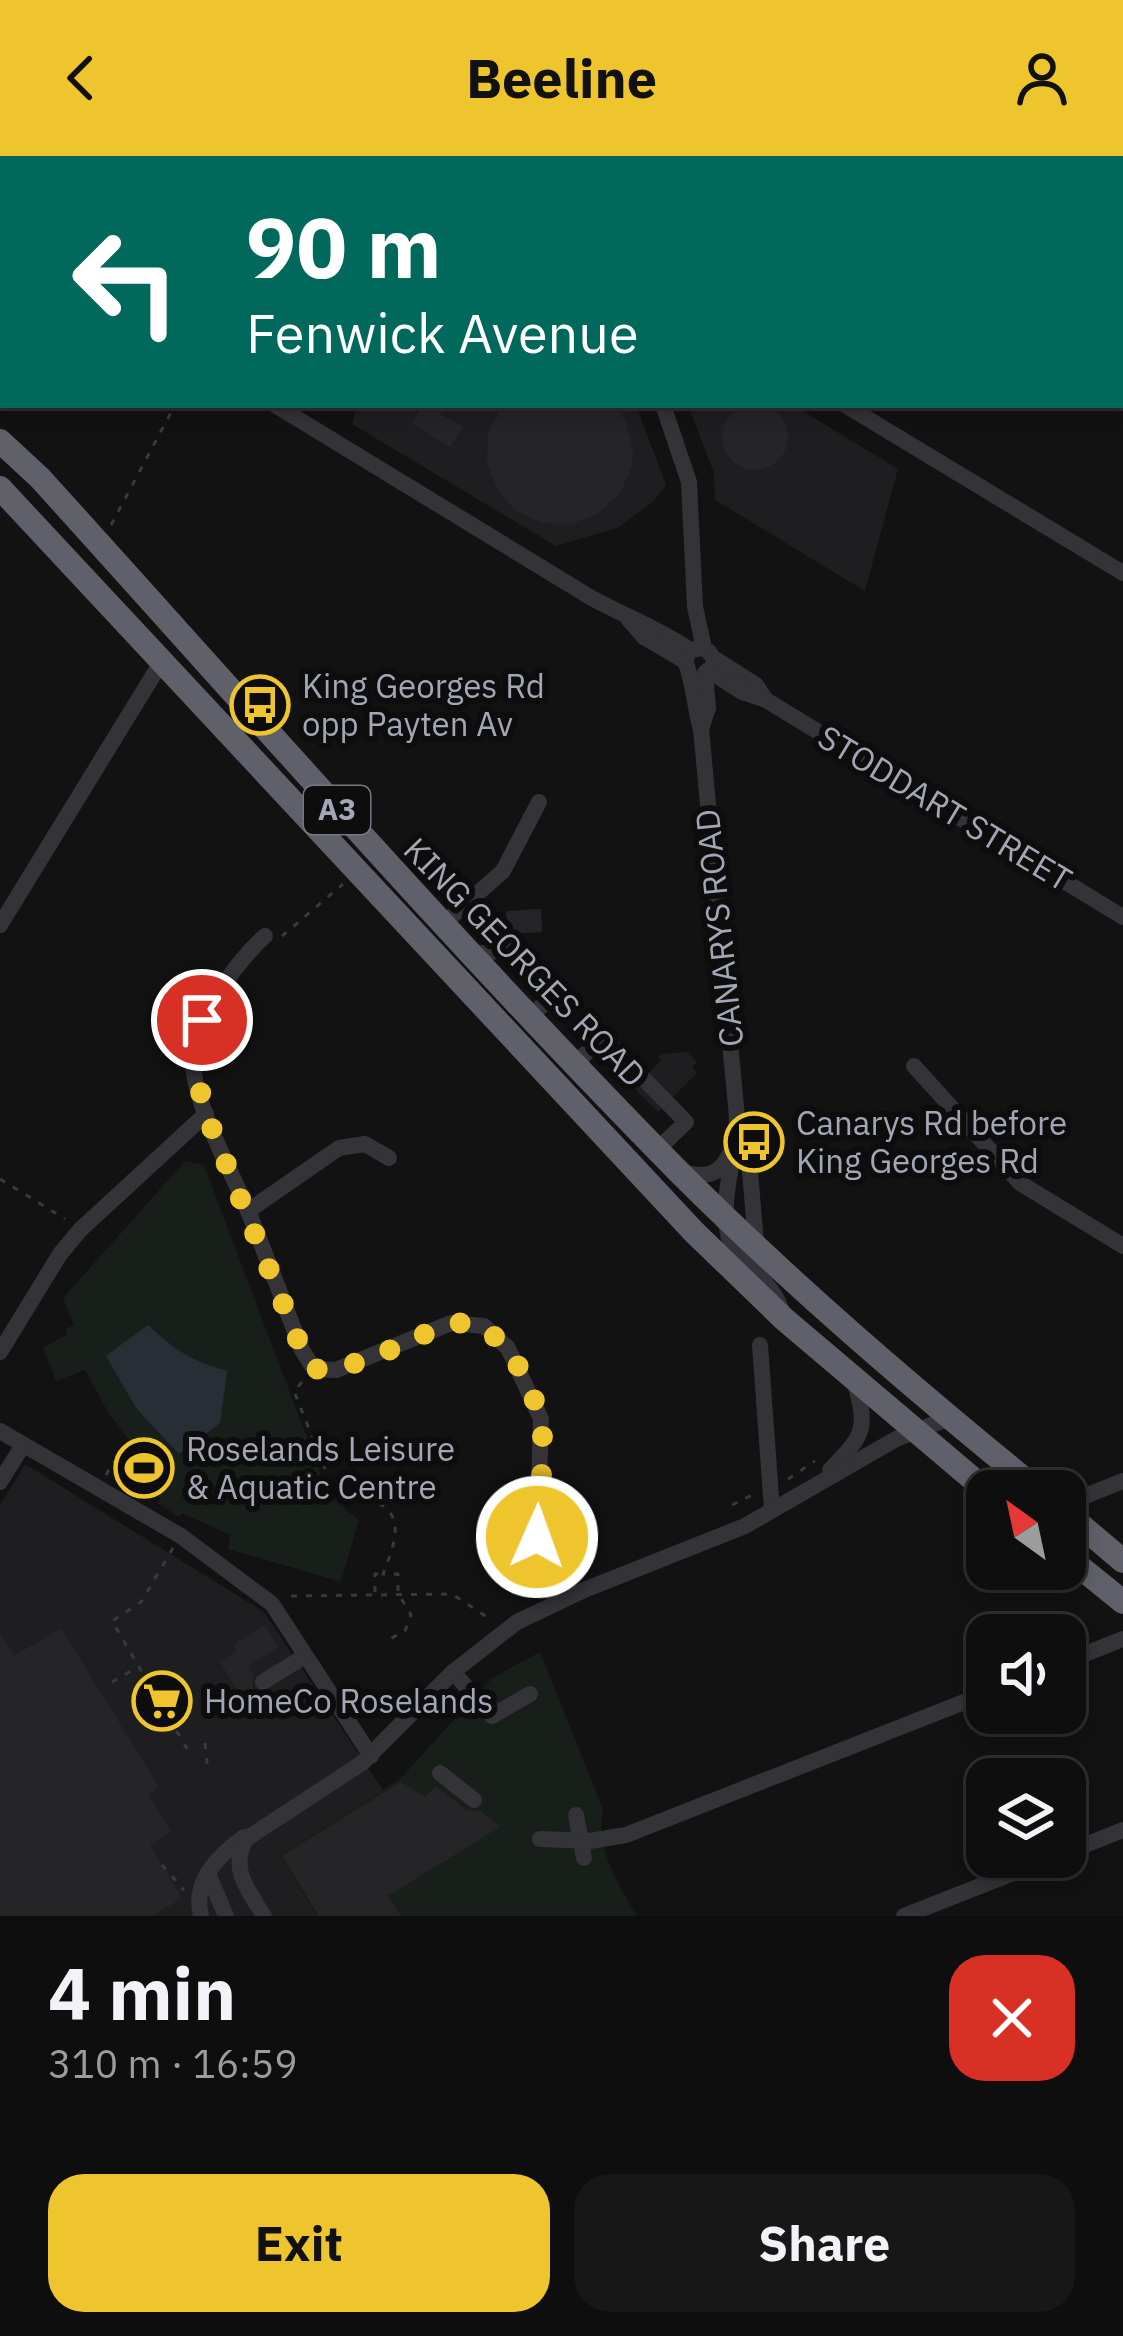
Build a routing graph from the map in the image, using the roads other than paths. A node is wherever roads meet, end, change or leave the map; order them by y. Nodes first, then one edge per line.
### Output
1 (280, 408) edge
2 (664, 408) edge
3 (849, 408) edge
4 (0, 441) edge
5 (0, 488) edge
6 (1123, 574) edge
7 (695, 607) junction
8 (629, 619) junction
9 (661, 630) junction
10 (699, 660) junction
11 (162, 662) junction
12 (742, 692) junction
13 (708, 699) junction
14 (766, 700) junction
15 (701, 729) junction
16 (539, 802) dead end
17 (1123, 917) edge
18 (442, 925) junction
19 (0, 926) edge
20 (265, 936) road end
21 (471, 955) junction
22 (530, 1016) junction
23 (576, 1063) junction
24 (914, 1066) dead end
25 (206, 1114) junction
26 (737, 1126) junction
27 (658, 1150) junction
28 (732, 1150) junction
29 (389, 1158) dead end
30 (680, 1172) junction
31 (248, 1211) junction
32 (728, 1216) junction
33 (755, 1243) junction
34 (1123, 1246) edge
35 (784, 1319) junction
36 (760, 1345) dead end
37 (0, 1352) edge
38 (854, 1380) junction
39 (949, 1418) junction
40 (0, 1431) edge
41 (914, 1431) junction
42 (22, 1445) junction
43 (1013, 1470) edge
44 (966, 1474) edge
45 (821, 1479) junction
46 (1123, 1481) edge
47 (0, 1482) edge
48 (1086, 1498) edge
49 (772, 1510) junction
50 (1086, 1527) edge
51 (1123, 1561) edge
52 (1086, 1572) edge
53 (556, 1601) junction
54 (1123, 1602) edge
55 (1123, 1639) edge
56 (1086, 1654) edge
57 (305, 1656) junction
58 (453, 1672) junction
59 (263, 1682) dead end
60 (530, 1694) dead end
61 (966, 1701) edge
62 (371, 1756) junction
63 (440, 1773) dead end
64 (474, 1800) dead end
65 (576, 1815) dead end
66 (255, 1830) junction
67 (1123, 1830) edge
68 (578, 1838) junction
69 (540, 1839) dead end
70 (1086, 1844) edge
71 (584, 1858) dead end
72 (208, 1873) junction
73 (1001, 1878) edge
74 (245, 1886) junction
75 (201, 1916) edge
76 (226, 1916) edge
77 (264, 1916) edge
78 (904, 1916) edge

1 - 8 street, STODDART STREET
2 - 7 street, CANARYS ROAD
3 - 6 street
4 - 18 highway, KING GEORGES ROAD / A3
5 - 11 highway, KING GEORGES ROAD / A3
7 - 9 street
7 - 10 street, CANARYS ROAD
8 - 9 street, STODDART STREET
8 - 10 street, STODDART STREET
9 - 10 street, STODDART STREET
10 - 12 street, STODDART STREET
10 - 13 street, CANARYS ROAD
10 - 14 street, STODDART STREET
10 - 15 street, CANARYS ROAD
11 - 19 street
11 - 35 highway, KING GEORGES ROAD / A3
12 - 13 street
12 - 14 street, STODDART STREET
13 - 15 street, CANARYS ROAD
14 - 17 street, STODDART STREET
15 - 26 street, CANARYS ROAD
16 - 18 street
18 - 21 highway, KING GEORGES ROAD / A3
20 - 25 street
21 - 22 highway, KING GEORGES ROAD / A3
21 - 22 street
22 - 23 highway, KING GEORGES ROAD / A3
23 - 27 highway, KING GEORGES ROAD / A3
23 - 27 street
24 - 34 street
25 - 31 street
25 - 37 street
26 - 28 street, CANARYS ROAD
26 - 33 street, CANARYS ROAD
27 - 30 highway, KING GEORGES ROAD / A3
28 - 30 street
28 - 32 street, CANARYS ROAD
29 - 31 street
30 - 32 highway, KING GEORGES ROAD / A3
31 - 53 street
32 - 33 highway, KING GEORGES ROAD / A3
32 - 35 street
33 - 39 highway, KING GEORGES ROAD / A3
35 - 38 highway, KING GEORGES ROAD / A3
36 - 49 street
38 - 41 highway, KING GEORGES ROAD / A3
38 - 45 street
39 - 41 street
39 - 43 highway, KING GEORGES ROAD / A3
40 - 42 street
41 - 44 highway, KING GEORGES ROAD / A3
41 - 45 street
42 - 47 street
42 - 57 street
45 - 49 street
46 - 48 street
49 - 53 street
50 - 51 highway
52 - 54 highway
53 - 58 street
55 - 56 street
57 - 59 street
57 - 62 street
58 - 60 street
58 - 62 street
61 - 68 street
62 - 66 street
63 - 64 street
65 - 68 street
66 - 72 street
66 - 74 street
67 - 70 street
68 - 69 street
68 - 71 street
72 - 74 street
72 - 75 street
72 - 76 street
73 - 78 street
74 - 77 street

